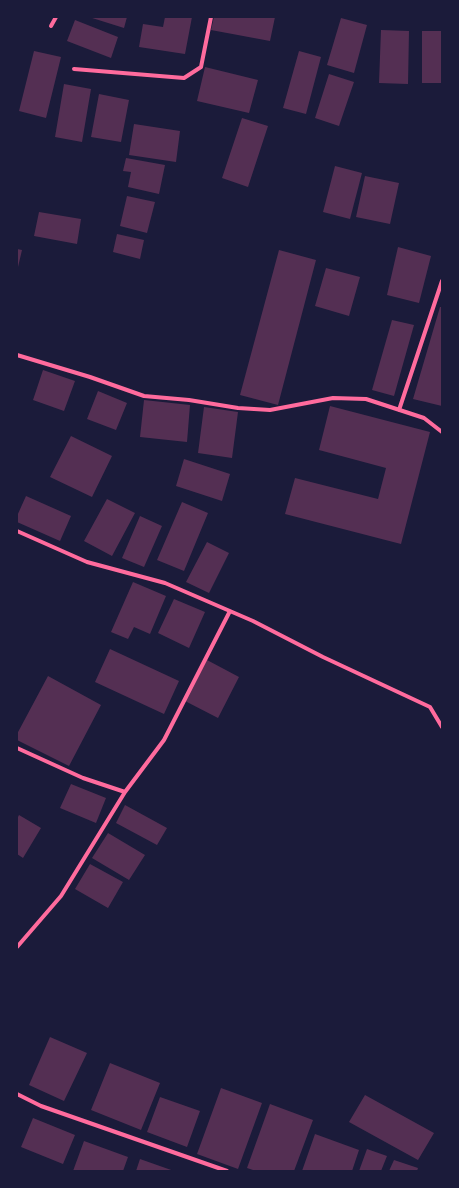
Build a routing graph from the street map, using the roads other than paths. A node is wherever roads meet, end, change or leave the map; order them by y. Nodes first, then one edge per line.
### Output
1 (56, 17) edge
2 (211, 17) edge
3 (51, 26) dead end
4 (74, 69) dead end
5 (442, 282) edge
6 (17, 355) edge
7 (399, 410) junction
8 (442, 432) edge
9 (17, 531) edge
10 (230, 611) junction
11 (442, 727) edge
12 (17, 748) edge
13 (125, 792) junction
14 (17, 947) edge
15 (17, 1094) edge
16 (227, 1171) edge

1 - 3 street
2 - 4 street
5 - 7 street
6 - 7 street
7 - 8 street
9 - 10 street
10 - 11 street
10 - 13 street
12 - 13 street
13 - 14 street
15 - 16 street

